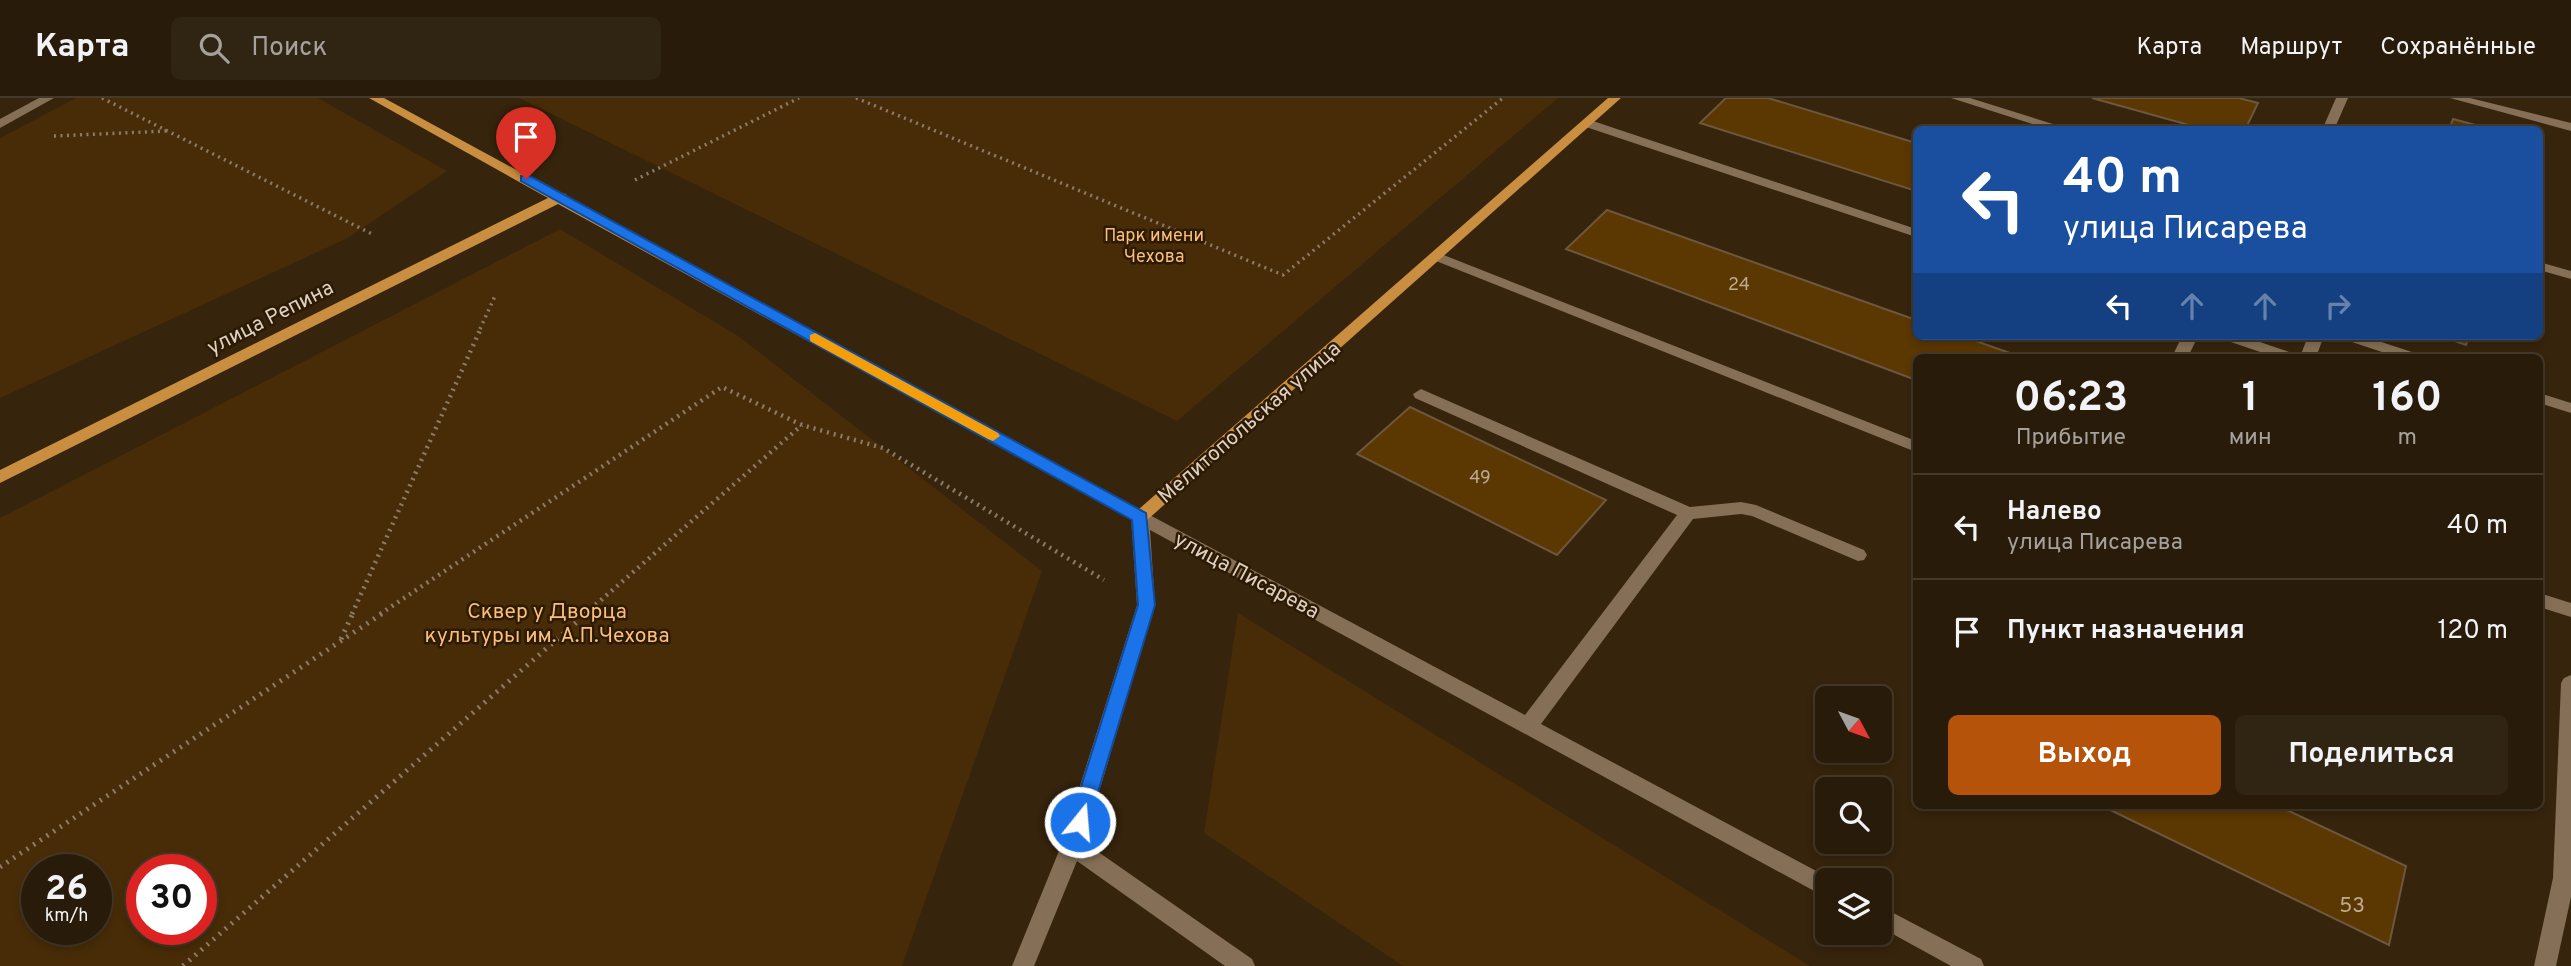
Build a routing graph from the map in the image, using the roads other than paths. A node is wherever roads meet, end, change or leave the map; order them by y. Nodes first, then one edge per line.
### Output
1 (48, 98) edge
2 (375, 98) edge
3 (1615, 98) edge
4 (1957, 98) edge
5 (2342, 98) edge
6 (2456, 98) edge
7 (1587, 123) junction
8 (0, 124) edge
9 (2052, 126) edge
10 (2330, 126) edge
11 (2571, 127) edge
12 (561, 197) junction
13 (1913, 232) edge
14 (1436, 256) junction
15 (2543, 267) edge
16 (2571, 275) edge
17 (2239, 340) edge
18 (2360, 340) edge
19 (2281, 354) edge
20 (2404, 354) edge
21 (1421, 394) dead end
22 (2543, 399) edge
23 (2571, 408) edge
24 (1913, 446) edge
25 (0, 477) edge
26 (1688, 513) junction
27 (1140, 517) junction
28 (1858, 555) dead end
29 (2543, 601) edge
30 (2571, 610) edge
31 (2571, 683) edge
32 (1527, 727) junction
33 (1072, 846) junction
34 (1815, 882) edge
35 (1892, 922) edge
36 (1023, 966) edge
37 (1244, 966) edge
38 (1973, 966) edge
39 (2545, 966) edge

1 - 8 street
2 - 12 main road, улица Писарева
3 - 7 main road, Мелитопольская улица
4 - 9 street
5 - 10 street
6 - 11 street
7 - 13 street
7 - 14 main road, Мелитопольская улица
12 - 25 main road, улица Репина
12 - 27 main road, улица Писарева
14 - 24 street
14 - 27 main road, Мелитопольская улица
15 - 16 street
17 - 19 street
18 - 20 street
21 - 26 street
22 - 23 street
26 - 28 street
26 - 32 street
27 - 32 street, улица Писарева
27 - 33 street, Мелитопольская улица
29 - 30 street
31 - 39 street
32 - 34 street, улица Писарева
33 - 36 street, Мелитопольская улица
33 - 37 street
35 - 38 street

